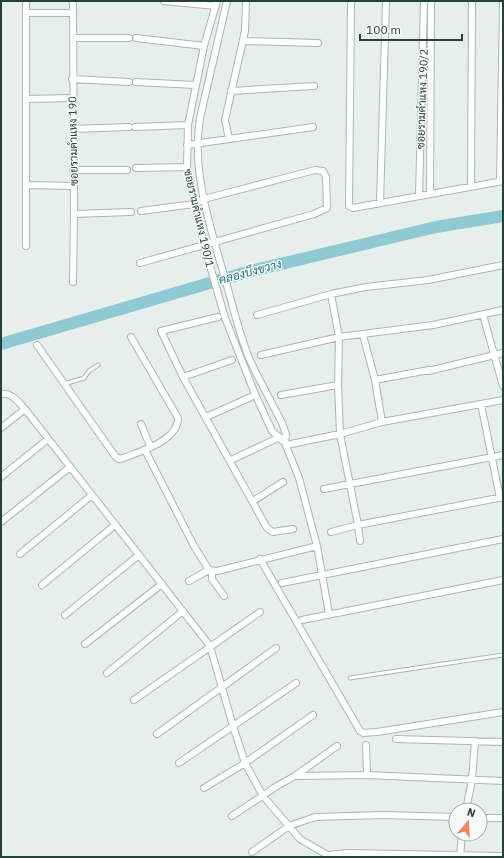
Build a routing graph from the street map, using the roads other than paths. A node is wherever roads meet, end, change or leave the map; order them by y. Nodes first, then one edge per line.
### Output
1 (26, 1) edge
2 (73, 1) edge
3 (164, 1) edge
4 (228, 1) edge
5 (246, 1) edge
6 (351, 1) edge
7 (386, 1) edge
8 (424, 1) edge
9 (431, 1) edge
10 (472, 1) edge
11 (503, 1) edge
12 (216, 3) edge
13 (26, 13) junction
14 (73, 13) junction
15 (74, 38) junction
16 (129, 38) dead end
17 (136, 38) dead end
18 (243, 41) junction
19 (318, 43) dead end
20 (204, 46) junction
21 (72, 79) junction
22 (129, 82) dead end
23 (136, 82) dead end
24 (195, 85) junction
25 (314, 86) dead end
26 (231, 91) junction
27 (72, 98) junction
28 (26, 99) junction
29 (188, 125) junction
30 (313, 127) dead end
31 (73, 129) junction
32 (229, 140) junction
33 (197, 144) junction
34 (187, 145) junction
35 (187, 166) junction
36 (136, 168) dead end
37 (73, 170) junction
38 (127, 170) dead end
39 (501, 181) edge
40 (26, 185) junction
41 (74, 186) junction
42 (471, 186) junction
43 (430, 194) junction
44 (419, 196) junction
45 (204, 199) junction
46 (380, 203) junction
47 (194, 204) junction
48 (141, 211) dead end
49 (131, 212) dead end
50 (74, 214) junction
51 (215, 242) junction
52 (204, 245) junction
53 (26, 246) dead end
54 (140, 263) dead end
55 (503, 265) edge
56 (72, 282) dead end
57 (331, 294) junction
58 (503, 310) edge
59 (257, 314) dead end
60 (483, 315) junction
61 (218, 317) dead end
62 (226, 321) junction
63 (238, 322) junction
64 (363, 335) junction
65 (131, 337) dead end
66 (339, 337) junction
67 (37, 345) dead end
68 (503, 353) edge
69 (261, 355) dead end
70 (495, 355) junction
71 (232, 360) dead end
72 (98, 365) dead end
73 (184, 377) junction
74 (374, 380) junction
75 (64, 384) junction
76 (338, 385) junction
77 (503, 386) edge
78 (1, 394) edge
79 (268, 394) junction
80 (281, 395) dead end
81 (254, 397) junction
82 (503, 400) edge
83 (482, 404) junction
84 (25, 409) junction
85 (206, 417) junction
86 (382, 422) junction
87 (141, 424) dead end
88 (1, 428) edge
89 (286, 434) junction
90 (340, 434) junction
91 (278, 438) junction
92 (48, 439) junction
93 (286, 444) junction
94 (148, 448) junction
95 (503, 455) edge
96 (491, 458) junction
97 (231, 460) junction
98 (70, 467) junction
99 (1, 477) edge
100 (283, 482) dead end
101 (349, 483) junction
102 (324, 489) dead end
103 (92, 495) junction
104 (501, 498) edge
105 (253, 501) junction
106 (1, 522) edge
107 (115, 524) junction
108 (358, 525) junction
109 (293, 529) dead end
110 (331, 532) dead end
111 (503, 539) edge
112 (360, 541) dead end
113 (318, 546) junction
114 (20, 554) dead end
115 (139, 555) junction
116 (260, 559) junction
117 (211, 570) junction
118 (322, 575) junction
119 (503, 580) edge
120 (189, 581) dead end
121 (282, 583) dead end
122 (162, 584) junction
123 (42, 585) dead end
124 (224, 596) dead end
125 (183, 611) junction
126 (260, 612) dead end
127 (329, 614) junction
128 (65, 615) dead end
129 (302, 620) dead end
130 (85, 644) dead end
131 (210, 646) junction
132 (276, 648) dead end
133 (503, 655) edge
134 (107, 673) dead end
135 (350, 678) dead end
136 (296, 684) dead end
137 (223, 686) junction
138 (134, 700) dead end
139 (503, 712) edge
140 (313, 715) dead end
141 (233, 726) junction
142 (157, 734) dead end
143 (396, 739) dead end
144 (475, 742) junction
145 (503, 742) edge
146 (366, 745) dead end
147 (337, 746) dead end
148 (179, 762) dead end
149 (245, 763) junction
150 (367, 775) junction
151 (295, 776) junction
152 (472, 780) junction
153 (503, 781) edge
154 (204, 788) dead end
155 (263, 796) junction
156 (468, 802) edge
157 (232, 816) dead end
158 (448, 817) edge
159 (488, 818) edge
160 (503, 818) edge
161 (289, 826) junction
162 (461, 842) edge
163 (252, 852) dead end
164 (329, 856) edge
165 (460, 856) edge
166 (503, 856) edge

1 - 13 street
2 - 14 street, ซอยรามคำแหง 190
3 - 12 street
4 - 33 street, ซอยรามคำแหง 190/1
5 - 18 street
6 - 46 street
7 - 46 street
8 - 44 street, ซอยรามคำแหง 190/2
9 - 43 street, ซอยรามคำแหง 190/2
10 - 42 street
11 - 39 street
12 - 20 street, ซอยรามคำแหง 190/1
13 - 14 street
13 - 28 street
14 - 15 street, ซอยรามคำแหง 190
15 - 16 street
15 - 21 street, ซอยรามคำแหง 190
17 - 20 street
18 - 19 street
18 - 26 street
20 - 24 street, ซอยรามคำแหง 190/1
21 - 22 street
21 - 27 street, ซอยรามคำแหง 190
23 - 24 street
24 - 29 street, ซอยรามคำแหง 190/1
25 - 26 street
26 - 32 street
27 - 28 street
27 - 31 street, ซอยรามคำแหง 190
28 - 40 street
29 - 31 street
29 - 34 street, ซอยรามคำแหง 190/1
30 - 32 street
31 - 37 street, ซอยรามคำแหง 190
32 - 33 street
33 - 34 street
33 - 45 street, ซอยรามคำแหง 190/1
34 - 35 street, ซอยรามคำแหง 190/1
35 - 36 street
35 - 47 street, ซอยรามคำแหง 190/1
37 - 38 street
37 - 41 street, ซอยรามคำแหง 190
39 - 42 street
40 - 41 street
40 - 53 street
41 - 50 street, ซอยรามคำแหง 190
42 - 43 street
43 - 44 street
44 - 46 street
45 - 47 street
45 - 51 street, ซอยรามคำแหง 190/1
45 - 51 street
47 - 48 street
47 - 52 street, ซอยรามคำแหง 190/1
49 - 50 street
50 - 56 street, ซอยรามคำแหง 190
51 - 52 street
51 - 63 street, ซอยรามคำแหง 190/1
52 - 54 street
52 - 62 street, ซอยรามคำแหง 190/1
55 - 57 street
57 - 59 street
57 - 66 street
58 - 60 street
60 - 64 street
60 - 70 street
61 - 73 street
62 - 63 street
62 - 81 street, ซอยรามคำแหง 190/1
63 - 79 street, ซอยรามคำแหง 190/1
64 - 66 street
64 - 74 street
65 - 94 street
66 - 69 street
66 - 76 street
67 - 75 street
68 - 70 street
70 - 74 street
70 - 77 street
71 - 73 street
72 - 75 lane
73 - 85 street
74 - 86 street
75 - 94 street
76 - 80 street
76 - 90 street
78 - 84 street
79 - 81 street
79 - 89 street, ซอยรามคำแหง 190/1
81 - 85 street
81 - 91 street, ซอยรามคำแหง 190/1
82 - 83 street
83 - 86 street
83 - 96 street
84 - 88 street
84 - 92 street
85 - 97 street
86 - 90 street
87 - 94 street
89 - 91 street
89 - 93 street
90 - 93 street
90 - 101 street
91 - 93 street
91 - 97 street
92 - 98 street
92 - 99 street
93 - 113 street
94 - 117 street
95 - 96 street
96 - 101 street
96 - 104 street
97 - 105 street
98 - 103 street
98 - 106 street
100 - 105 street
101 - 102 street
101 - 108 street
103 - 107 street
103 - 114 street
104 - 108 street
105 - 109 street
107 - 115 street
107 - 123 street
108 - 110 street
108 - 112 street
111 - 118 street
113 - 116 street
113 - 118 street
115 - 122 street
115 - 128 street
116 - 117 street
116 - 139 street
117 - 120 street
117 - 124 street
118 - 121 street
118 - 127 street
119 - 127 street
122 - 125 street
122 - 130 street
125 - 131 street
125 - 134 street
126 - 131 street
127 - 129 street
131 - 137 street
131 - 138 street
132 - 137 street
133 - 135 lane
136 - 141 street
137 - 141 street
137 - 142 street
140 - 149 street
141 - 148 street
141 - 149 street
143 - 144 street
144 - 145 street
144 - 152 street
146 - 150 street
147 - 151 street
149 - 154 street
149 - 155 street
150 - 151 street
150 - 152 street
151 - 155 street
152 - 153 street
152 - 156 street
155 - 157 street
155 - 161 street
158 - 161 street
159 - 160 street
161 - 163 street
161 - 164 street
162 - 165 street
164 - 165 street
165 - 166 street

